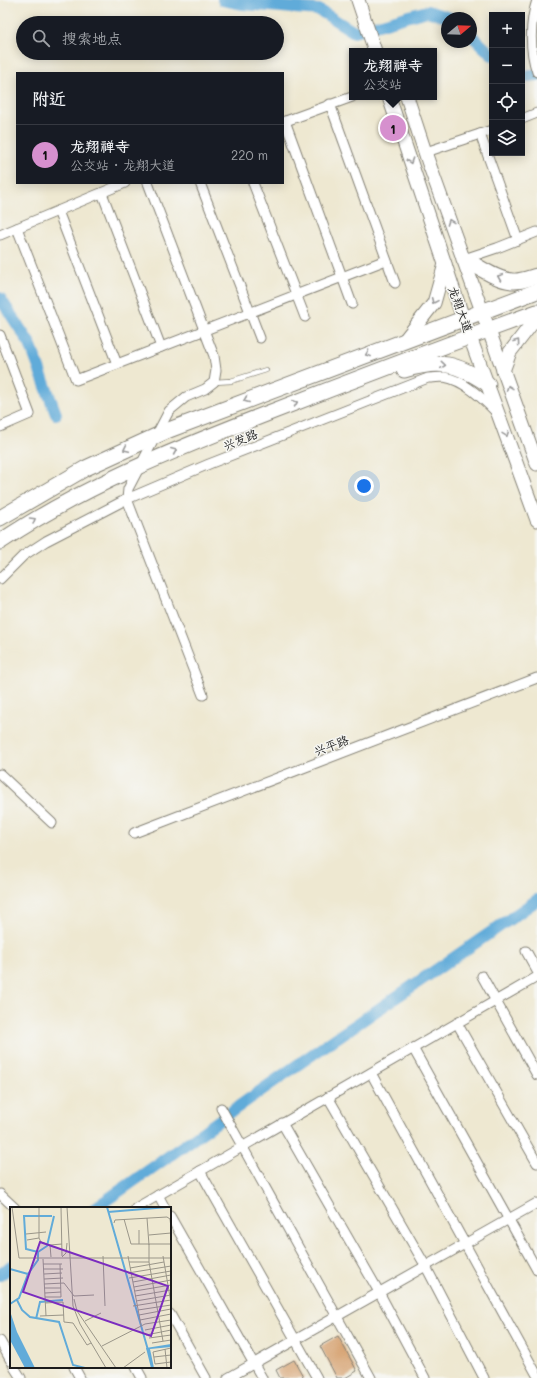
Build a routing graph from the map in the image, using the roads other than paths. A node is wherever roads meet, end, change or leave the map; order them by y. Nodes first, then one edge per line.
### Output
1 (537, 0) edge
2 (360, 6) edge
3 (374, 48) edge
4 (537, 72) edge
5 (349, 97) edge
6 (390, 100) edge
7 (408, 100) edge
8 (330, 104) junction
9 (537, 113) edge
10 (525, 118) edge
11 (284, 122) edge
12 (489, 131) edge
13 (480, 134) junction
14 (426, 152) junction
15 (123, 184) edge
16 (148, 184) edge
17 (200, 184) edge
18 (253, 184) edge
19 (102, 193) junction
20 (58, 211) junction
21 (17, 228) junction
22 (537, 232) edge
23 (0, 235) edge
24 (518, 240) junction
25 (464, 258) junction
26 (386, 260) junction
27 (445, 264) junction
28 (537, 276) edge
29 (342, 277) junction
30 (395, 283) dead end
31 (537, 291) edge
32 (297, 294) junction
33 (352, 304) dead end
34 (251, 312) junction
35 (482, 312) junction
36 (537, 312) edge
37 (537, 316) edge
38 (305, 317) dead end
39 (463, 318) junction
40 (204, 330) junction
41 (488, 330) junction
42 (0, 335) edge
43 (470, 336) junction
44 (260, 338) dead end
45 (404, 340) junction
46 (161, 347) junction
47 (117, 364) junction
48 (266, 370) dead end
49 (503, 371) junction
50 (214, 382) junction
51 (488, 384) junction
52 (324, 392) junction
53 (498, 414) junction
54 (0, 427) edge
55 (154, 436) junction
56 (537, 464) edge
57 (140, 466) junction
58 (127, 499) junction
59 (0, 518) edge
60 (537, 520) edge
61 (0, 542) edge
62 (0, 579) edge
63 (537, 678) edge
64 (203, 695) dead end
65 (0, 774) edge
66 (52, 823) dead end
67 (134, 833) dead end
68 (526, 950) dead end
69 (537, 971) edge
70 (482, 976) dead end
71 (537, 977) edge
72 (496, 1001) junction
73 (457, 1023) junction
74 (413, 1048) junction
75 (371, 1073) junction
76 (537, 1075) edge
77 (328, 1097) junction
78 (221, 1108) dead end
79 (282, 1124) junction
80 (242, 1147) junction
81 (537, 1163) edge
82 (200, 1171) junction
83 (0, 1194) edge
84 (158, 1195) junction
85 (537, 1203) edge
86 (14, 1207) edge
87 (138, 1207) edge
88 (164, 1207) edge
89 (171, 1218) edge
90 (508, 1219) junction
91 (465, 1244) junction
92 (426, 1265) junction
93 (537, 1270) edge
94 (380, 1292) junction
95 (171, 1316) edge
96 (338, 1316) junction
97 (296, 1339) junction
98 (0, 1341) edge
99 (10, 1359) edge
100 (254, 1363) junction
101 (15, 1368) edge
102 (75, 1368) edge
103 (137, 1368) edge
104 (537, 1375) edge
105 (21, 1378) edge
106 (80, 1378) edge
107 (142, 1378) edge
108 (206, 1378) edge
109 (228, 1378) edge
110 (262, 1378) edge
111 (317, 1378) edge
112 (371, 1378) edge
113 (425, 1378) edge
114 (484, 1378) edge

1 - 4 street
2 - 3 main road
5 - 8 street
6 -> 27 main road, 龙翔大道
7 - 14 main road, 龙翔大道
8 - 11 street
8 - 26 street
9 - 10 street
11 - 29 street
12 - 13 street
13 - 14 street
13 - 24 street
25 -> 14 main road, 龙翔大道
15 - 19 street
16 - 40 street
17 - 34 street
18 - 32 street
19 - 20 street
19 - 46 street
20 - 21 street
20 - 47 street
21 - 23 street
21 - 47 street
22 - 24 street
24 - 25 street
28 -> 25 main road
25 - 35 main road, 龙翔大道
26 - 29 street
26 - 30 street
27 - 39 main road, 龙翔大道
27 -> 45 main road
29 - 32 street
29 - 33 street
31 - 35 main road
32 - 34 street
32 - 38 street
34 - 40 street
34 - 44 street
35 - 39 main road
35 - 41 main road, 龙翔大道
36 - 41 main road
49 -> 37 main road
39 - 43 main road, 龙翔大道
39 - 45 main road
40 - 46 street
40 - 50 street
41 - 43 main road
41 - 49 main road, 龙翔大道
42 - 54 street
43 - 51 main road, 龙翔大道
43 - 52 main road
45 -> 55 main road
46 - 47 street
48 - 50 lane
56 -> 49 main road, 龙翔大道
50 - 55 street
52 -> 51 main road
51 - 53 main road, 龙翔大道
57 -> 52 main road
53 - 58 street, 兴发路
53 -> 60 main road, 龙翔大道
55 - 57 street
55 -> 59 main road
57 - 58 street
61 -> 57 main road
58 - 62 street, 兴发路
58 - 64 street
63 - 67 street, 兴平路
65 - 66 street
68 - 69 street
70 - 72 street
71 - 72 street
72 - 73 street
72 - 76 street
73 - 74 street
73 - 81 street
74 - 75 street
74 - 90 street
75 - 77 street
75 - 91 street
77 - 79 street
77 - 92 street
78 - 80 street
79 - 80 street
79 - 94 street
80 - 82 street
80 - 96 street
82 - 84 street
82 - 97 street
83 - 86 street
84 - 87 street
84 - 88 street
85 - 90 street
89 - 100 street
90 - 91 street
90 - 93 street
91 - 92 street
91 - 104 street
92 - 94 street
92 - 114 street
94 - 96 street
94 - 113 street
95 - 108 street
96 - 97 street
96 - 112 street
97 - 100 street
97 - 111 street
98 - 99 street
100 - 109 street
100 - 110 street
101 - 105 street
102 - 106 street
103 - 107 street

